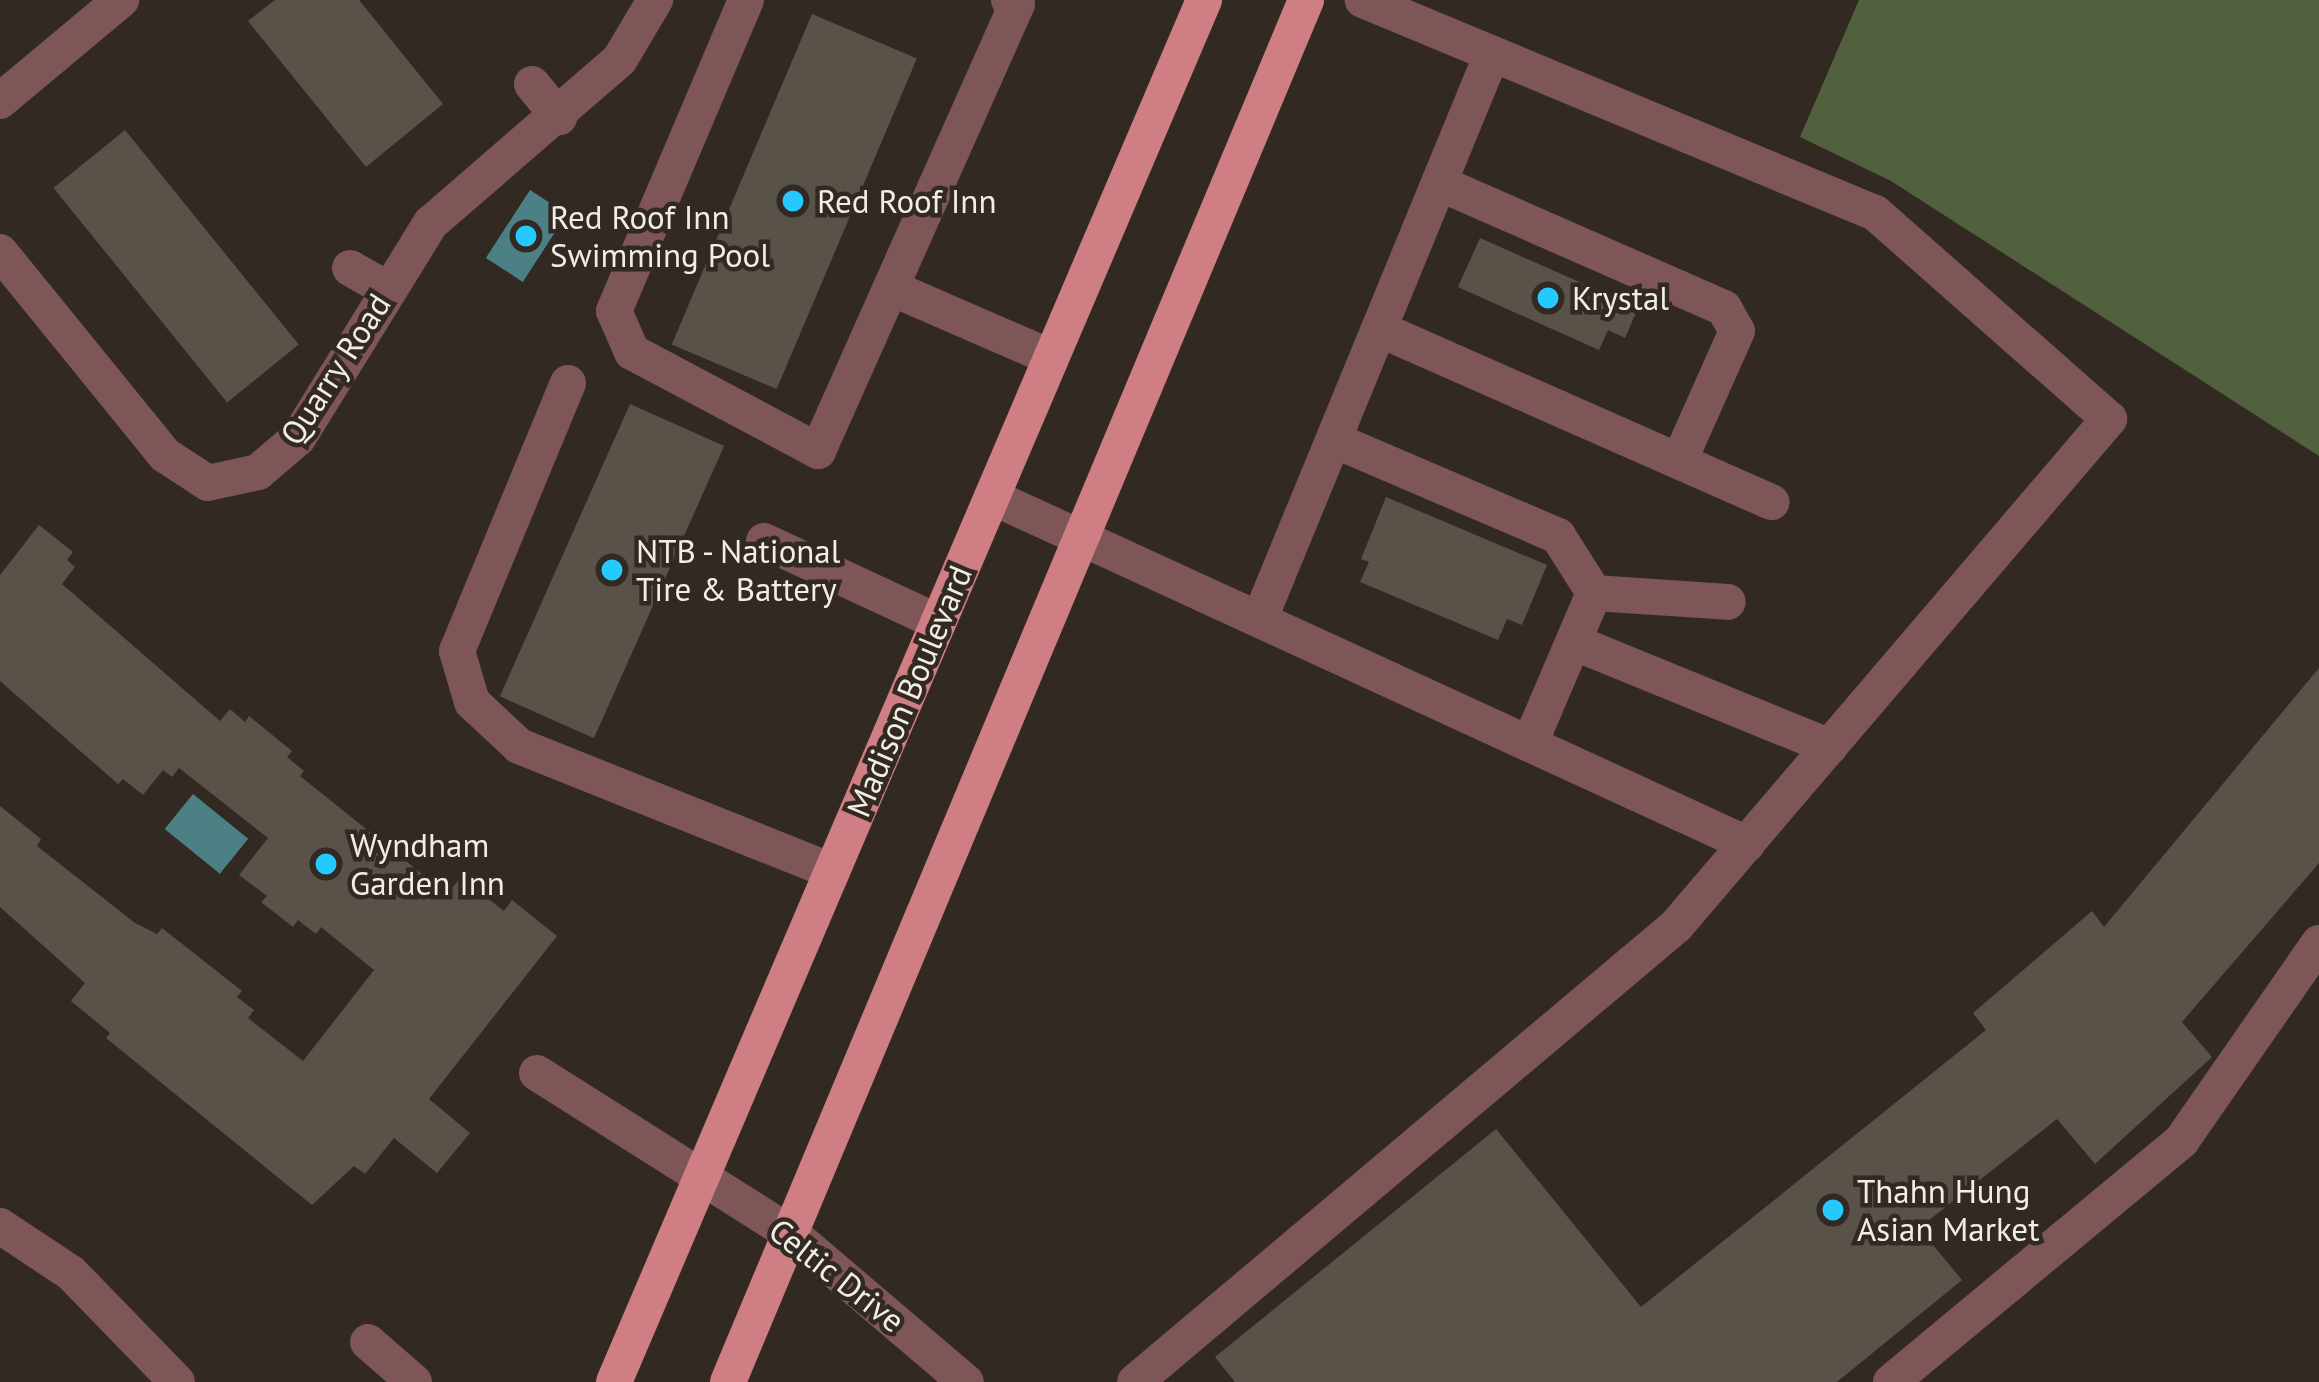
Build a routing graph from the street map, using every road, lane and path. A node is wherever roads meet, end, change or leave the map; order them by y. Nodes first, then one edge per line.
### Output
1 (121, 0) edge
2 (656, 0) edge
3 (746, 0) edge
4 (1010, 0) edge
5 (1204, 0) edge
6 (1306, 0) edge
7 (1363, 0) edge
8 (1492, 54) junction
9 (532, 84) dead end
10 (0, 101) edge
11 (559, 116) junction
12 (1439, 183) junction
13 (0, 252) edge
14 (350, 268) dead end
15 (387, 289) junction
16 (896, 290) junction
17 (1379, 329) junction
18 (1050, 357) junction
19 (568, 383) dead end
20 (1334, 440) junction
21 (1679, 461) junction
22 (992, 497) junction
23 (1772, 502) dead end
24 (1078, 534) junction
25 (764, 542) dead end
26 (1594, 593) junction
27 (1728, 602) dead end
28 (1260, 618) junction
29 (938, 622) junction
30 (1578, 644) junction
31 (1530, 743) junction
32 (1830, 747) junction
33 (1747, 844) junction
34 (832, 871) junction
35 (2319, 943) edge
36 (537, 1072) dead end
37 (701, 1178) junction
38 (0, 1226) edge
39 (793, 1235) junction
40 (368, 1342) dead end
41 (177, 1382) edge
42 (414, 1382) edge
43 (614, 1382) edge
44 (728, 1382) edge
45 (966, 1382) edge
46 (1136, 1382) edge
47 (1891, 1382) edge

1 - 10 street
2 - 11 street, Quarry Road
3 - 16 street
4 - 16 street
5 - 18 main road, Madison Boulevard
6 - 24 main road
7 - 8 street
8 - 12 street
8 - 32 street
9 - 11 street
11 - 15 street, Quarry Road
12 - 17 street
12 - 21 street
13 - 15 street, Quarry Road
14 - 15 street
16 - 18 street
17 - 20 street
17 - 21 street
18 - 22 main road, Madison Boulevard
19 - 34 street
20 - 26 street
20 - 28 street
21 - 23 street
22 - 24 street
22 - 29 main road, Madison Boulevard
24 - 28 street
24 - 39 main road
25 - 29 street
26 - 27 street
26 - 30 street
28 - 31 street
29 - 34 main road, Madison Boulevard
30 - 31 street
30 - 32 street
31 - 33 street
32 - 33 street
33 - 46 street
34 - 37 main road, Madison Boulevard
35 - 47 street
36 - 37 street, Celtic Drive
37 - 39 street, Celtic Drive
37 - 43 main road, Madison Boulevard
38 - 41 street
39 - 44 main road
39 - 45 street, Celtic Drive
40 - 42 street

